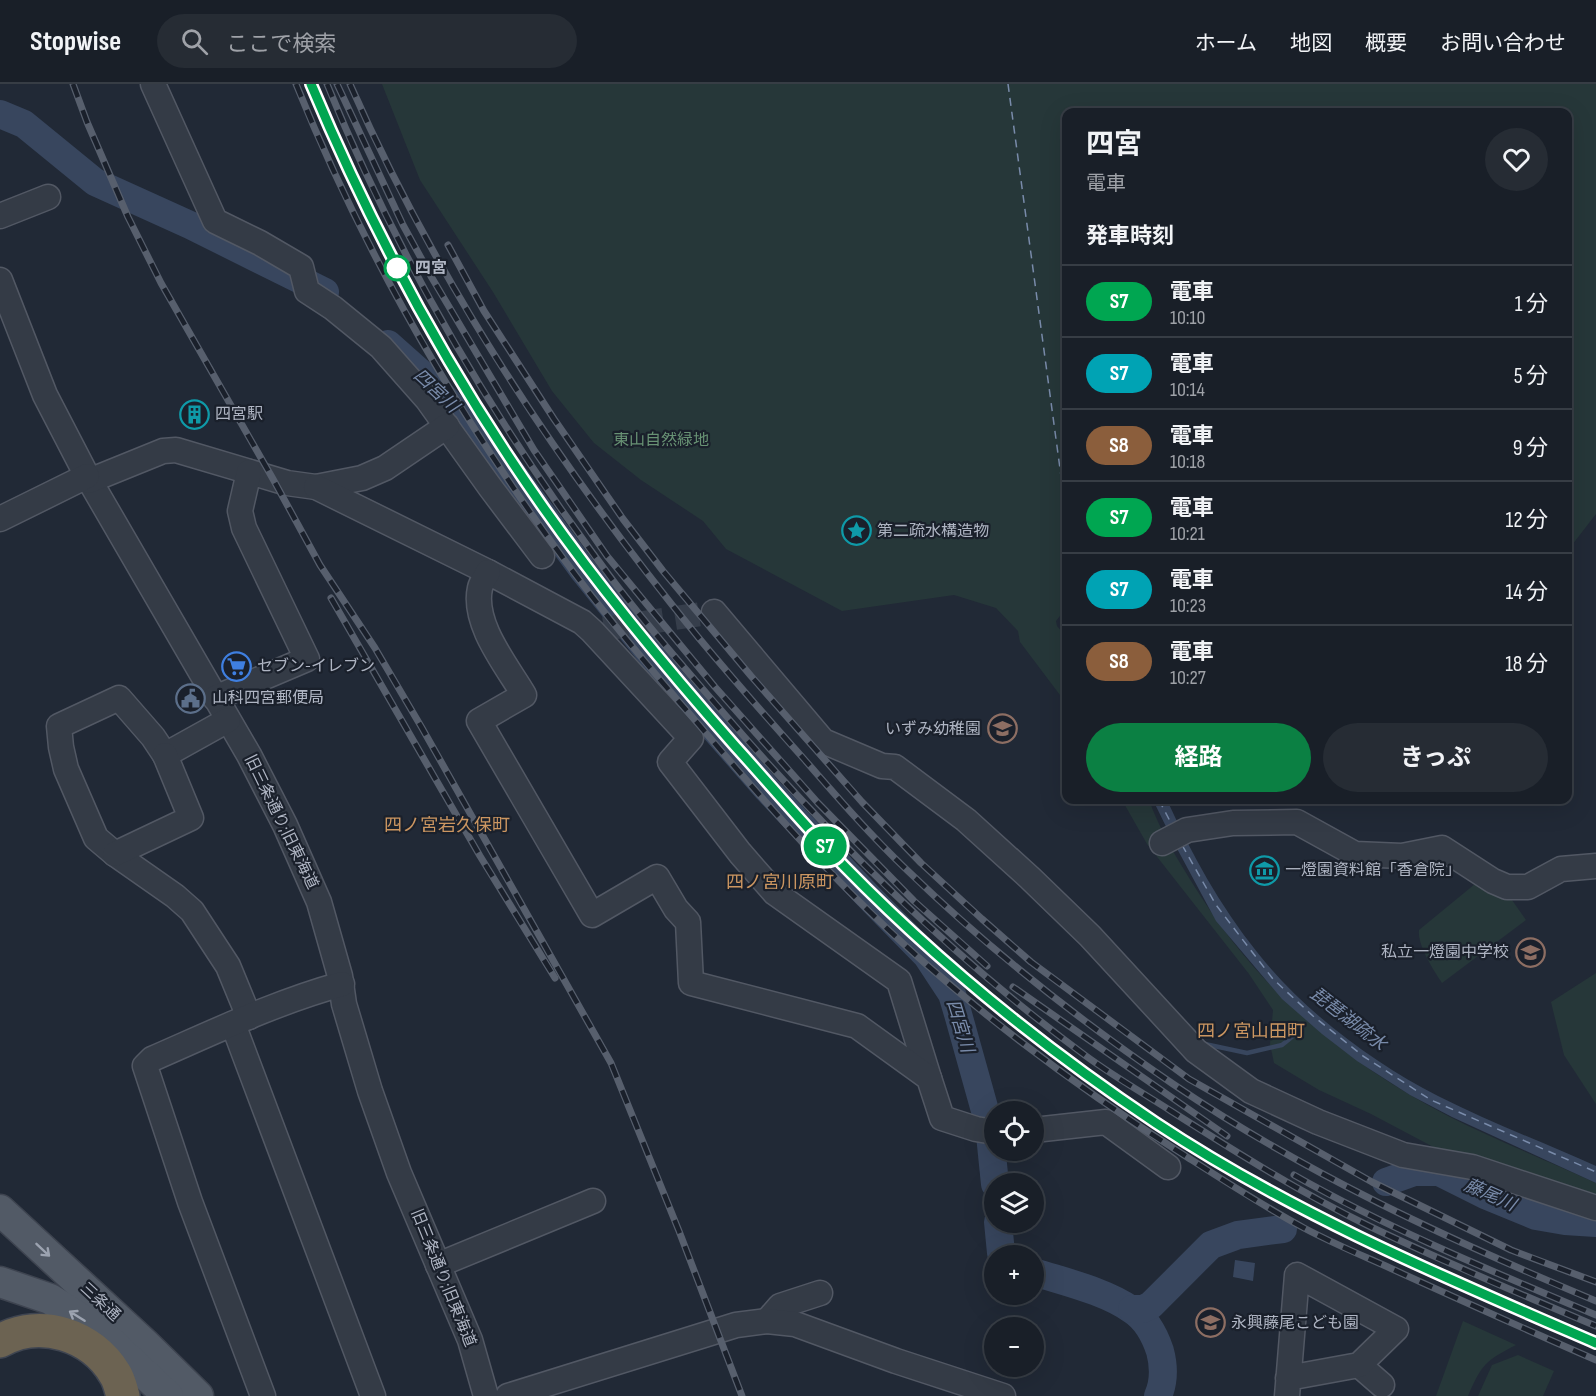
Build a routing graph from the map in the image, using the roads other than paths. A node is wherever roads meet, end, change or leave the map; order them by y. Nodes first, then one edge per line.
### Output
1 (153, 84) edge
2 (48, 197) dead end
3 (0, 216) edge
4 (0, 280) edge
5 (447, 426) junction
6 (249, 472) junction
7 (88, 478) junction
8 (316, 487) junction
9 (0, 519) edge
10 (542, 556) dead end
11 (488, 572) junction
12 (714, 612) dead end
13 (215, 698) junction
14 (228, 720) junction
15 (165, 755) junction
16 (1164, 842) dead end
17 (115, 854) junction
18 (1596, 867) edge
19 (342, 984) junction
20 (241, 1020) junction
21 (929, 1078) junction
22 (1044, 1129) edge
23 (984, 1130) edge
24 (1168, 1167) dead end
25 (593, 1201) dead end
26 (1596, 1208) edge
27 (0, 1210) edge
28 (438, 1265) junction
29 (0, 1282) edge
30 (820, 1293) dead end
31 (767, 1321) junction
32 (0, 1341) edge
33 (1359, 1365) junction
34 (1382, 1385) dead end
35 (1287, 1387) edge
36 (123, 1396) edge
37 (168, 1396) edge
38 (198, 1396) edge
39 (262, 1396) edge
40 (372, 1396) edge
41 (486, 1396) edge
42 (508, 1396) edge
43 (1003, 1396) edge

1 - 5 street
2 - 3 street
4 - 7 street, 旧三条通り;旧東海道
5 - 8 street
5 - 10 street
6 - 7 street
6 - 8 street
6 - 13 street
7 - 9 street
7 - 13 street, 旧三条通り;旧東海道
8 - 11 street
11 - 21 street
11 - 21 street
12 - 26 street
13 - 14 street, 旧三条通り;旧東海道
14 - 15 street
14 - 19 street, 旧三条通り;旧東海道
15 - 17 street
15 - 17 street
16 - 18 street
17 - 20 street
19 - 20 street
19 - 28 street, 旧三条通り;旧東海道
20 - 39 street
20 - 40 street
21 - 23 street
22 - 24 street
25 - 28 street
27 -> 38 main road, 三条通
28 - 41 street, 旧三条通り;旧東海道
37 -> 29 main road, 三条通
30 - 31 street
31 - 42 street
31 - 43 street
32 - 36 highway
33 - 34 street
33 - 35 street
33 - 35 street

